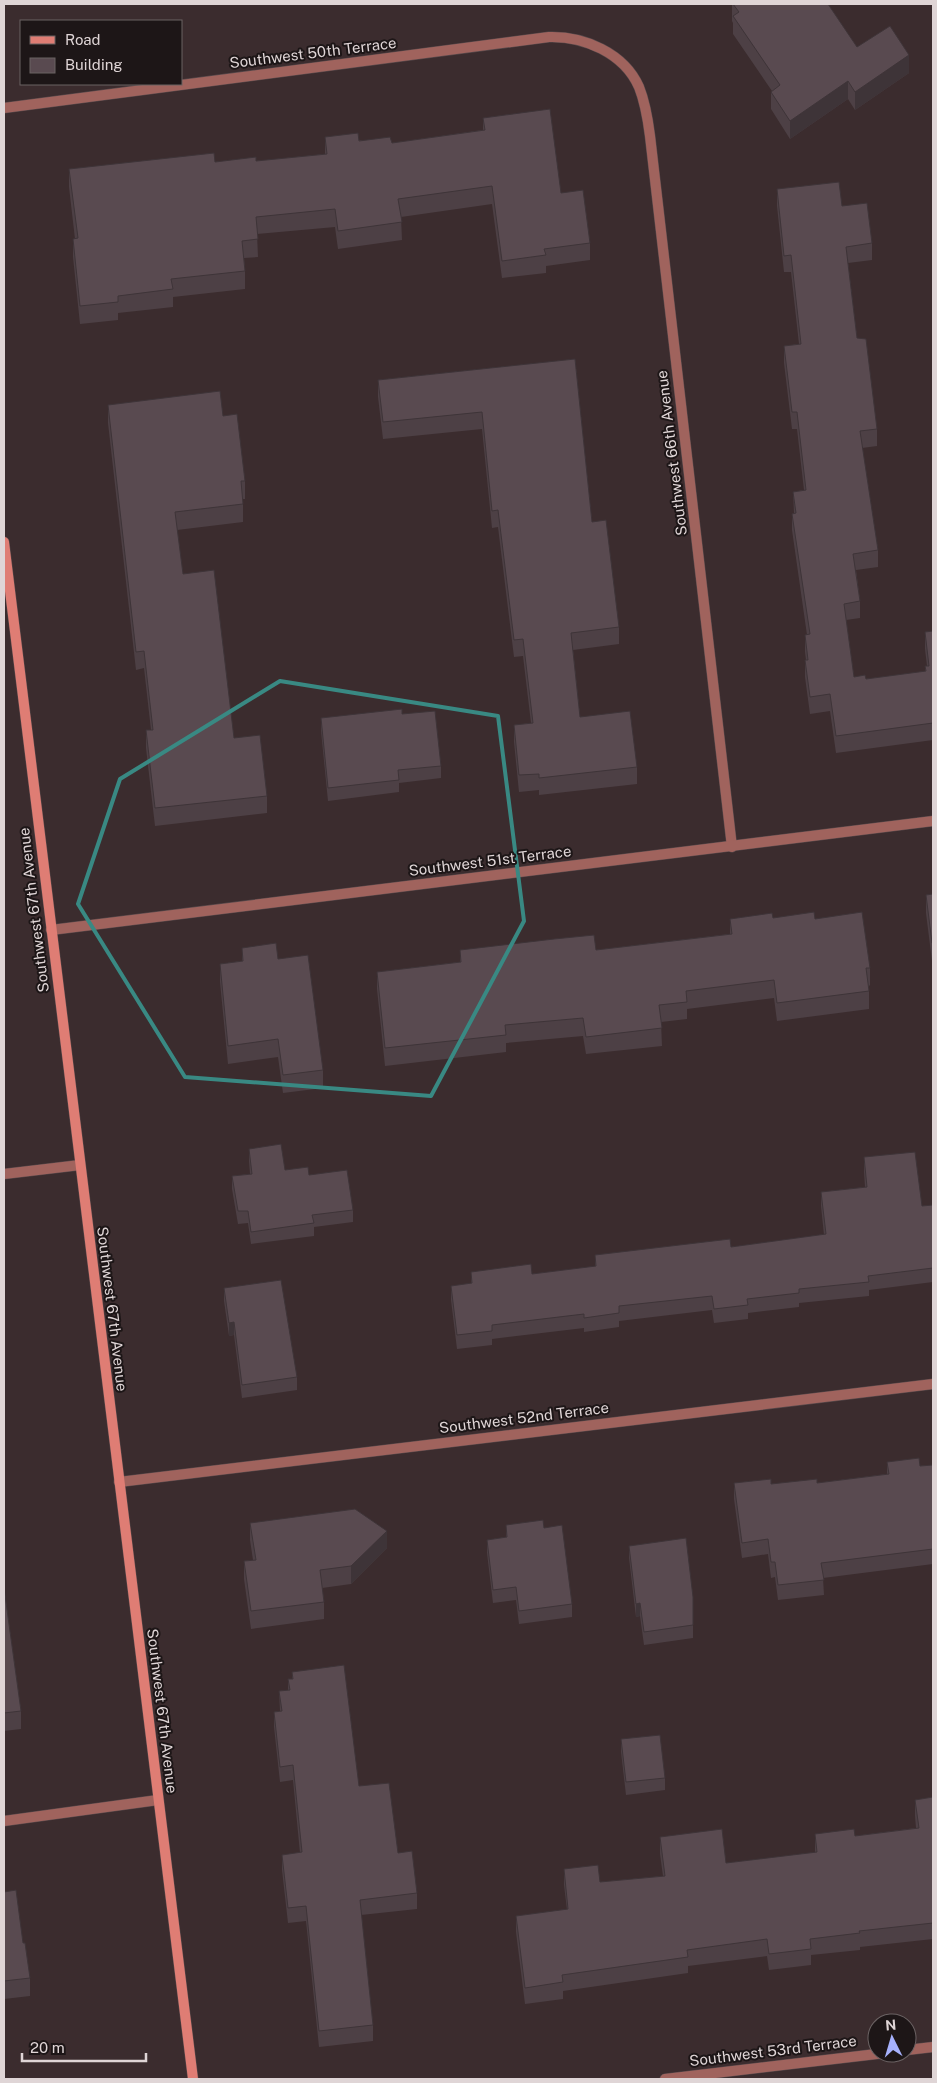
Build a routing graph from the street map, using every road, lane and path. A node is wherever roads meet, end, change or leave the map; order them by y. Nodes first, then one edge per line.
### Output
1 (621, 62) joint
2 (181, 85) edge
3 (182, 85) edge
4 (4, 108) edge
5 (4, 542) edge
6 (6, 580) edge
7 (933, 821) edge
8 (732, 847) junction
9 (51, 930) junction
10 (80, 1165) junction
11 (4, 1174) edge
12 (933, 1384) edge
13 (118, 1482) junction
14 (158, 1800) junction
15 (4, 1820) edge
16 (933, 2047) edge
17 (917, 2049) edge
18 (867, 2055) edge
19 (193, 2079) edge
20 (665, 2079) edge

1 - 3 street, Southwest 50th Terrace
1 - 8 street, Southwest 66th Avenue
2 - 4 street, Southwest 50th Terrace
5 - 6 main road, Southwest 67th Avenue
6 - 9 main road, Southwest 67th Avenue
7 - 8 street, Southwest 51st Terrace
8 - 9 street, Southwest 51st Terrace
9 - 10 main road, Southwest 67th Avenue
10 - 11 street
10 - 13 main road, Southwest 67th Avenue
12 - 13 street, Southwest 52nd Terrace
13 - 14 main road, Southwest 67th Avenue
14 - 15 street
14 - 19 main road, Southwest 67th Avenue
16 - 17 street
18 - 20 street, Southwest 53rd Terrace

